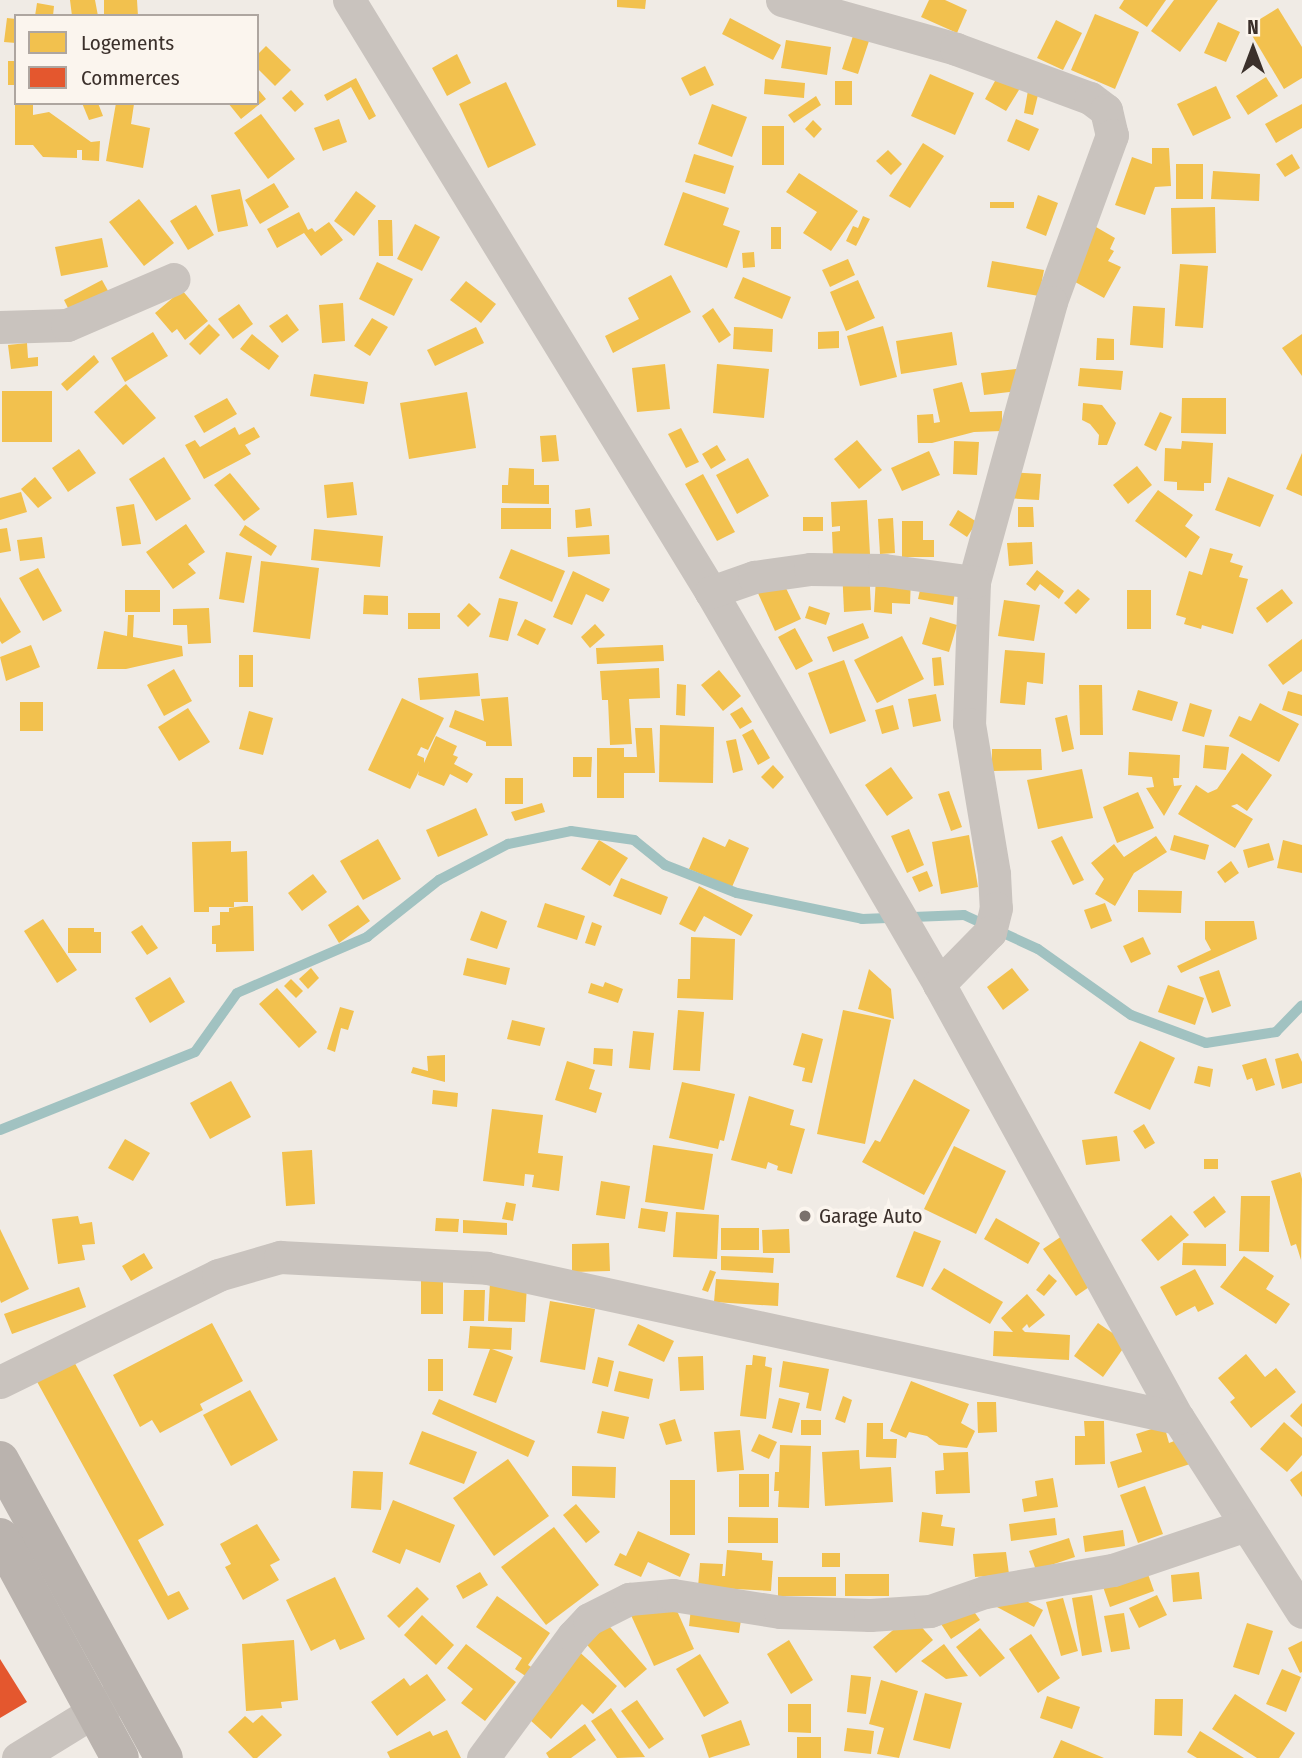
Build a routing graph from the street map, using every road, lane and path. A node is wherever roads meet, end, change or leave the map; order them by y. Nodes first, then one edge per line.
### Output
1 (349, 0) edge
2 (782, 0) edge
3 (174, 279) dead end
4 (0, 327) edge
5 (974, 582) junction
6 (711, 592) junction
7 (939, 984) junction
8 (0, 1382) edge
9 (1178, 1418) junction
10 (0, 1460) edge
11 (1246, 1525) junction
12 (0, 1537) edge
13 (1302, 1612) edge
14 (126, 1690) junction
15 (94, 1713) junction
16 (18, 1758) edge
17 (120, 1758) edge
18 (164, 1758) edge
19 (483, 1758) edge

1 - 6 street
2 - 5 street
3 - 4 street
5 - 6 street
5 - 7 street
6 - 7 street
7 - 9 street
8 - 9 street
9 - 11 street
10 - 14 main road
11 - 13 street
11 - 19 street
12 - 15 main road
14 - 15 street
14 - 18 main road
15 - 16 street
15 - 17 main road

